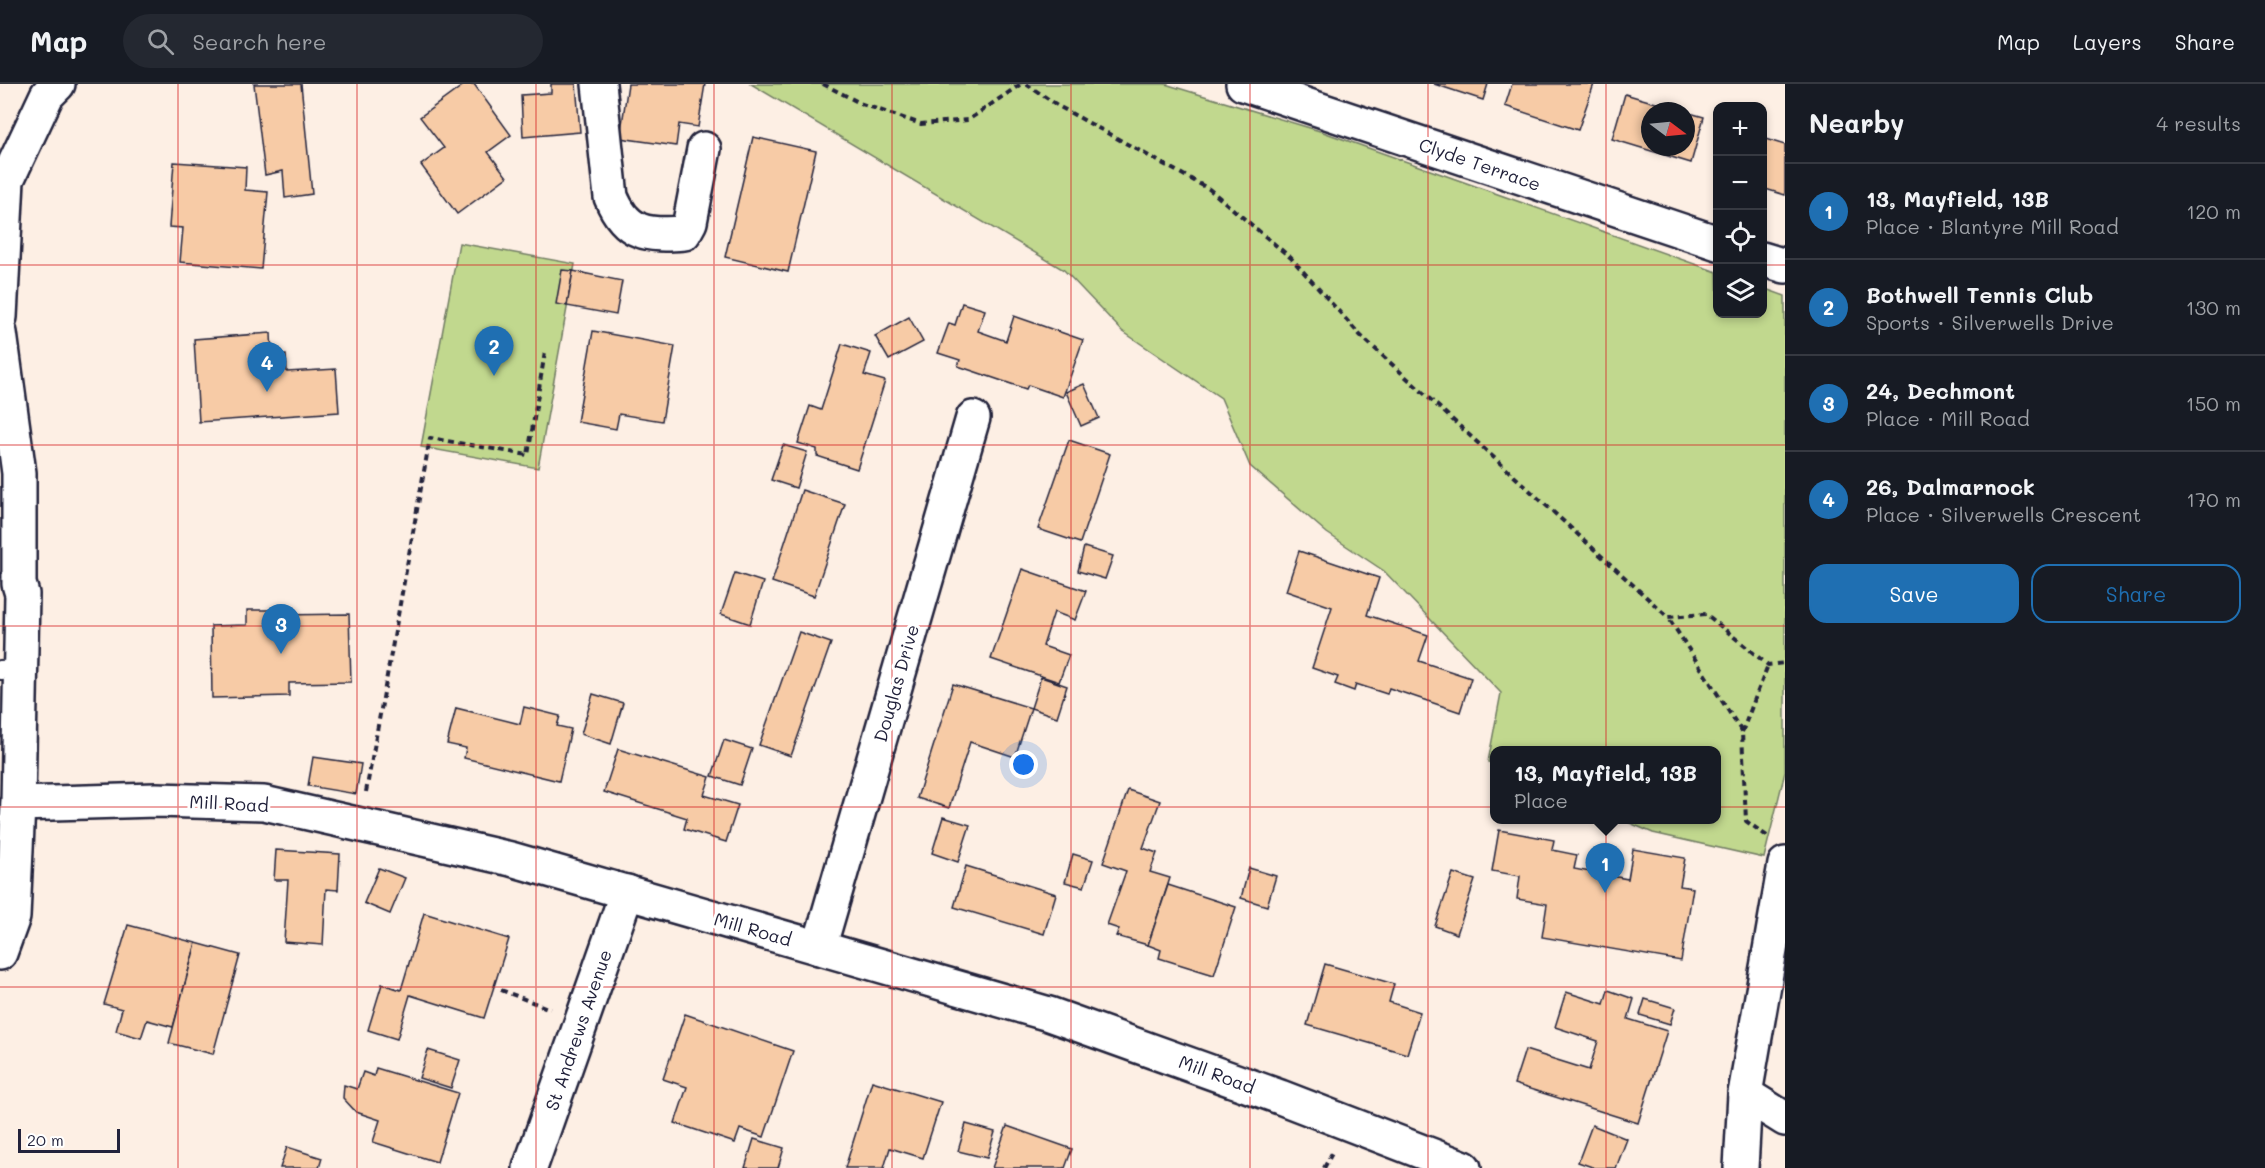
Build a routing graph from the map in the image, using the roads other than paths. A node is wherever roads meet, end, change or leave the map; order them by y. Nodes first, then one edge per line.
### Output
1 (58, 84) edge
2 (599, 84) edge
3 (1243, 84) edge
4 (704, 149) dead end
5 (3, 178) edge
6 (1713, 241) edge
7 (1767, 260) edge
8 (1785, 266) edge
9 (0, 317) edge
10 (0, 333) edge
11 (973, 418) dead end
12 (9, 584) edge
13 (11, 670) edge
14 (18, 804) junction
15 (1785, 864) edge
16 (627, 892) junction
17 (819, 948) junction
18 (0, 953) edge
19 (1745, 1094) junction
20 (1785, 1119) edge
21 (530, 1168) edge
22 (1464, 1168) edge
23 (1741, 1168) edge

1 - 5 street
2 - 4 street
3 - 6 street, Clyde Terrace
5 - 9 street
7 - 8 street
10 - 12 street
11 - 17 street, Douglas Drive
12 - 13 street
13 - 14 street
14 - 16 street, Mill Road
14 - 18 street
15 - 19 street
16 - 17 street, Mill Road
16 - 21 street, St Andrews Avenue
17 - 22 street, Mill Road
19 - 20 street
19 - 23 street

